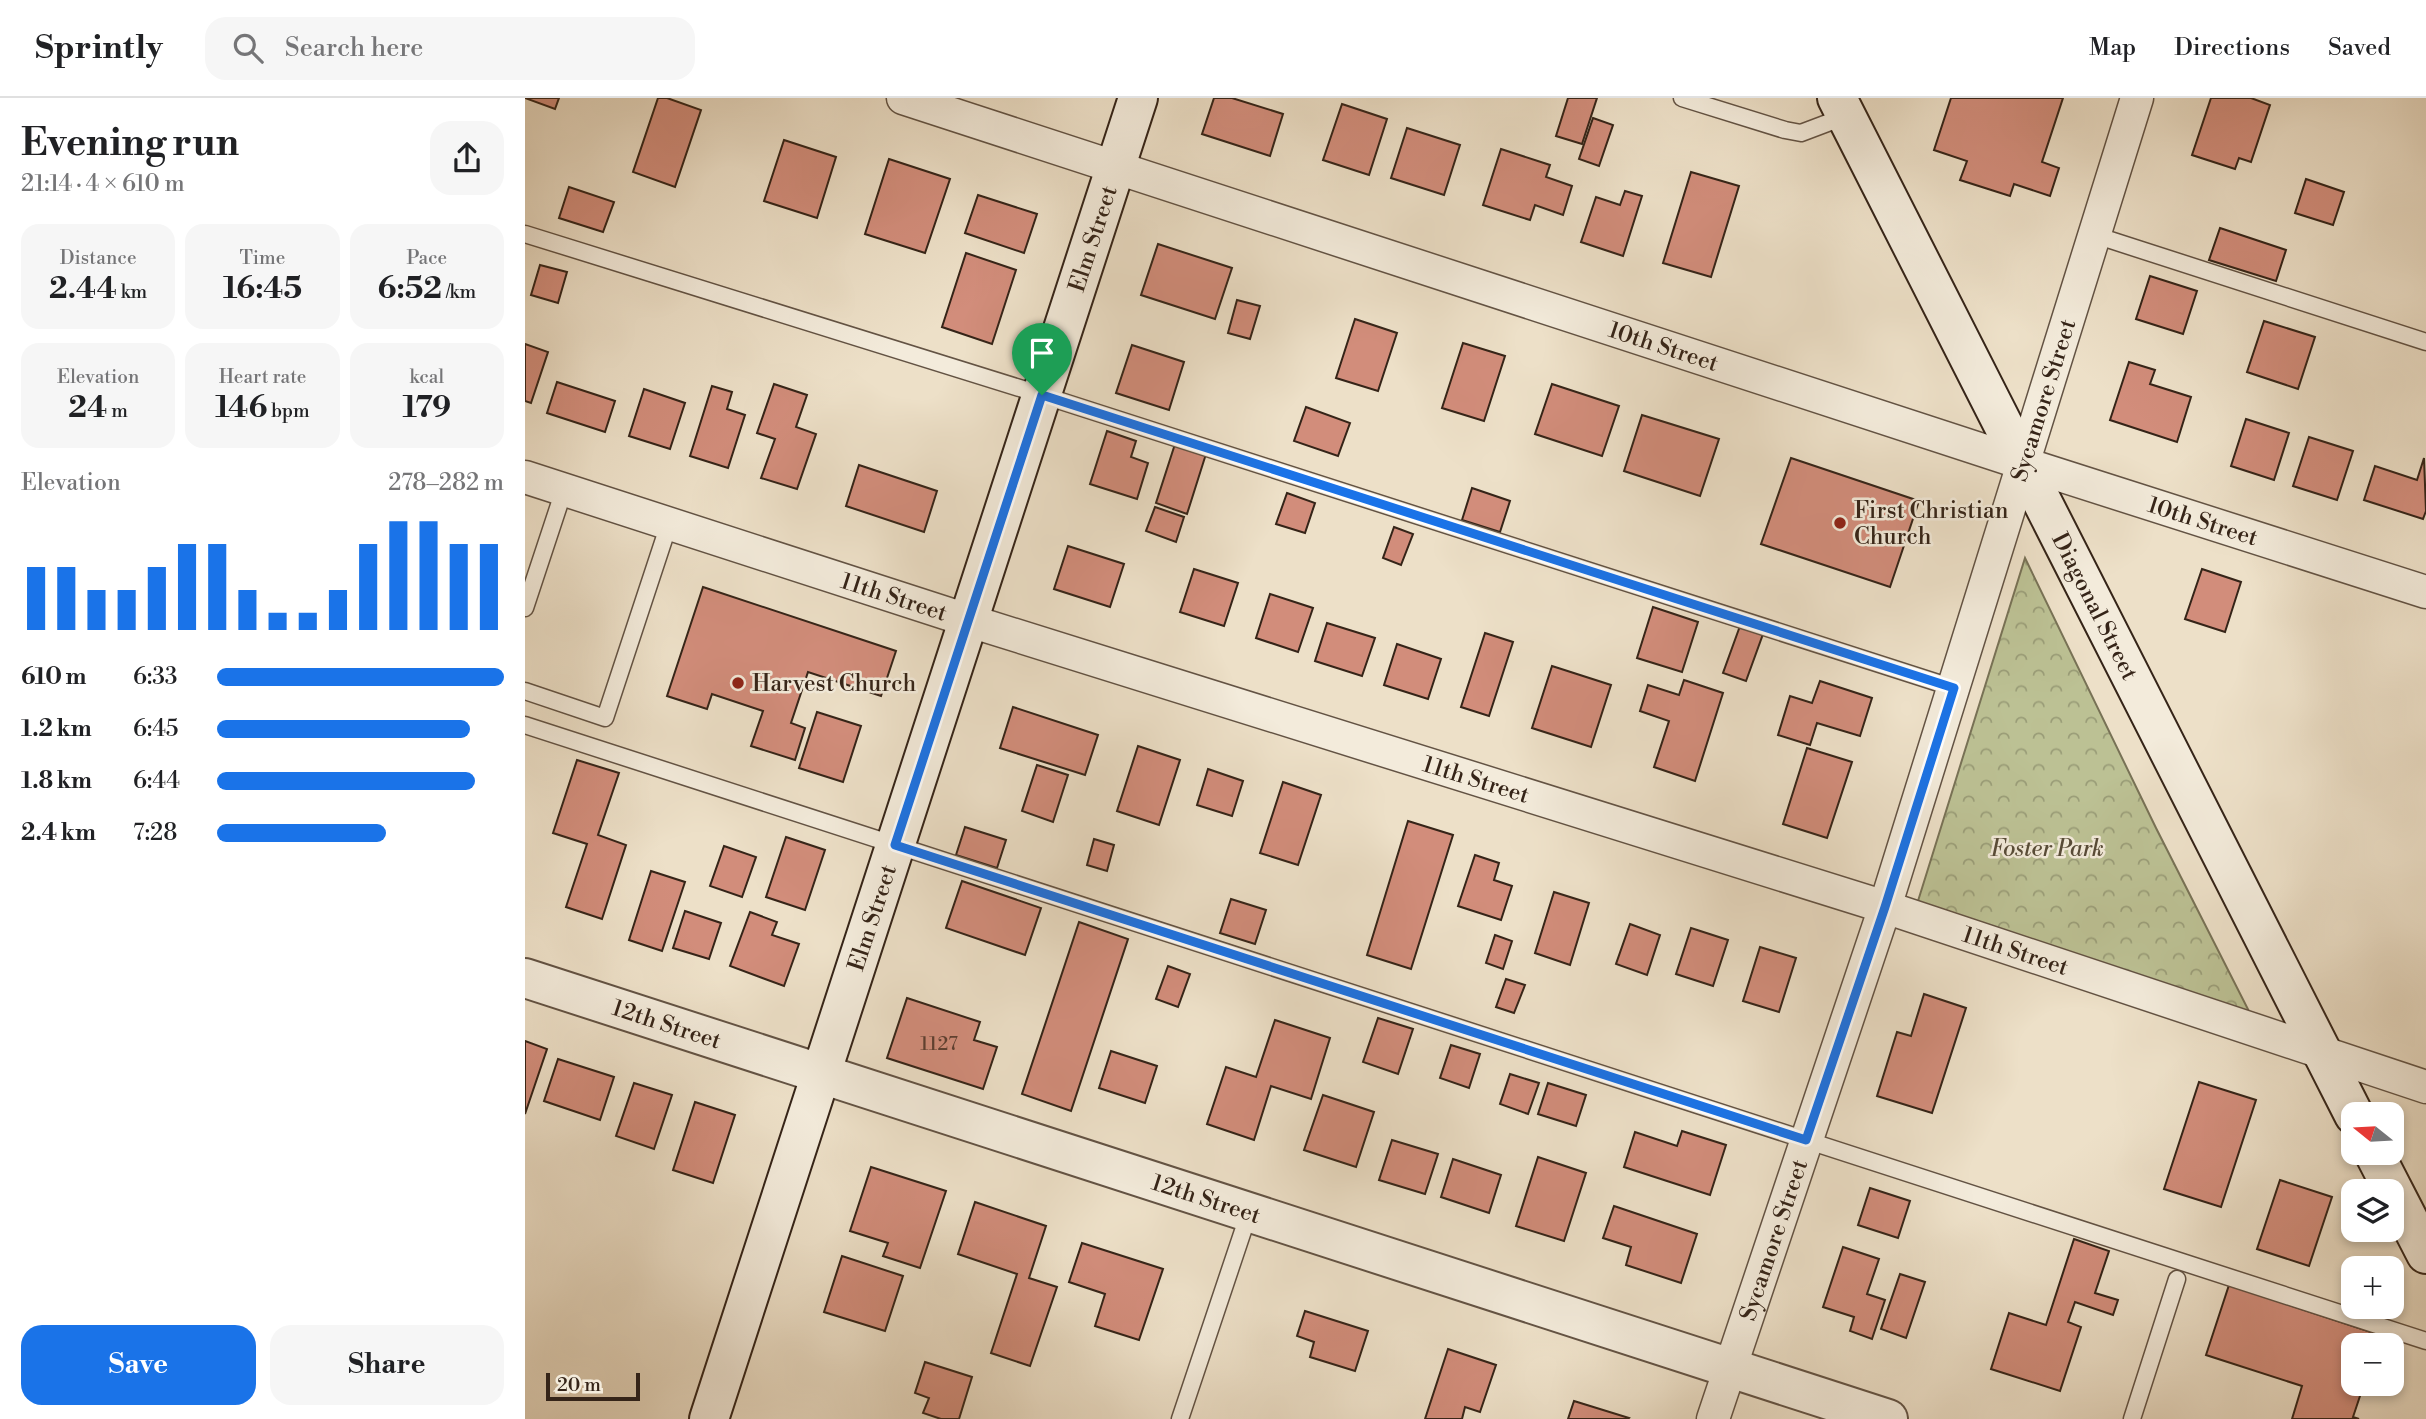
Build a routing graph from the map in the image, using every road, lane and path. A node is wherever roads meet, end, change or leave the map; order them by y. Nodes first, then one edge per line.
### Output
1 (903, 98) edge
2 (1138, 98) edge
3 (1682, 98) edge
4 (2137, 98) edge
5 (1841, 107) edge
6 (1116, 167) junction
7 (525, 234) edge
8 (2095, 235) junction
9 (2426, 342) edge
10 (1042, 395) junction
11 (2025, 464) junction
12 (525, 477) edge
13 (564, 489) junction
14 (669, 524) junction
15 (2426, 592) edge
16 (525, 608) edge
17 (969, 621) junction
18 (1954, 688) junction
19 (525, 691) edge
20 (525, 725) edge
21 (895, 845) junction
22 (1885, 907) junction
23 (525, 978) edge
24 (2323, 1053) junction
25 (820, 1074) junction
26 (2426, 1087) edge
27 (2348, 1102) edge
28 (1806, 1140) junction
29 (2381, 1166) edge
30 (1249, 1213) junction
31 (2426, 1254) edge
32 (2177, 1279) dead end
33 (2426, 1341) edge
34 (1730, 1368) junction
35 (709, 1419) edge
36 (1180, 1419) edge
37 (1713, 1419) edge
38 (1888, 1419) edge
39 (2132, 1419) edge

1 - 6 street, 10th Street
2 - 6 main road, Elm Street
3 - 5 lane
4 - 8 street, Sycamore Street
5 - 11 main road, Diagonal Street
6 - 10 main road, Elm Street
6 - 11 street, 10th Street
7 - 10 lane
8 - 9 lane
8 - 11 street, Sycamore Street
10 - 17 main road, Elm Street
10 - 18 lane
11 - 15 street, 10th Street
11 - 18 street, Sycamore Street
11 - 24 main road, Diagonal Street
12 - 13 street, 11th Street
13 - 14 street, 11th Street
13 - 16 lane
14 - 17 street, 11th Street
14 - 19 lane
17 - 21 main road, Elm Street
17 - 22 street, 11th Street
18 - 22 street, Sycamore Street
20 - 21 lane
21 - 25 main road, Elm Street
21 - 28 lane
22 - 24 street, 11th Street
22 - 28 street, Sycamore Street
23 - 25 main road, 12th Street
24 - 26 street, 11th Street
24 - 27 main road, Diagonal Street
25 - 30 main road, 12th Street
25 - 35 main road, Elm Street
28 - 33 lane
28 - 34 street, Sycamore Street
29 - 31 main road
30 - 34 main road, 12th Street
30 - 36 lane
32 - 39 lane
34 - 37 street, Sycamore Street
34 - 38 main road, 12th Street

